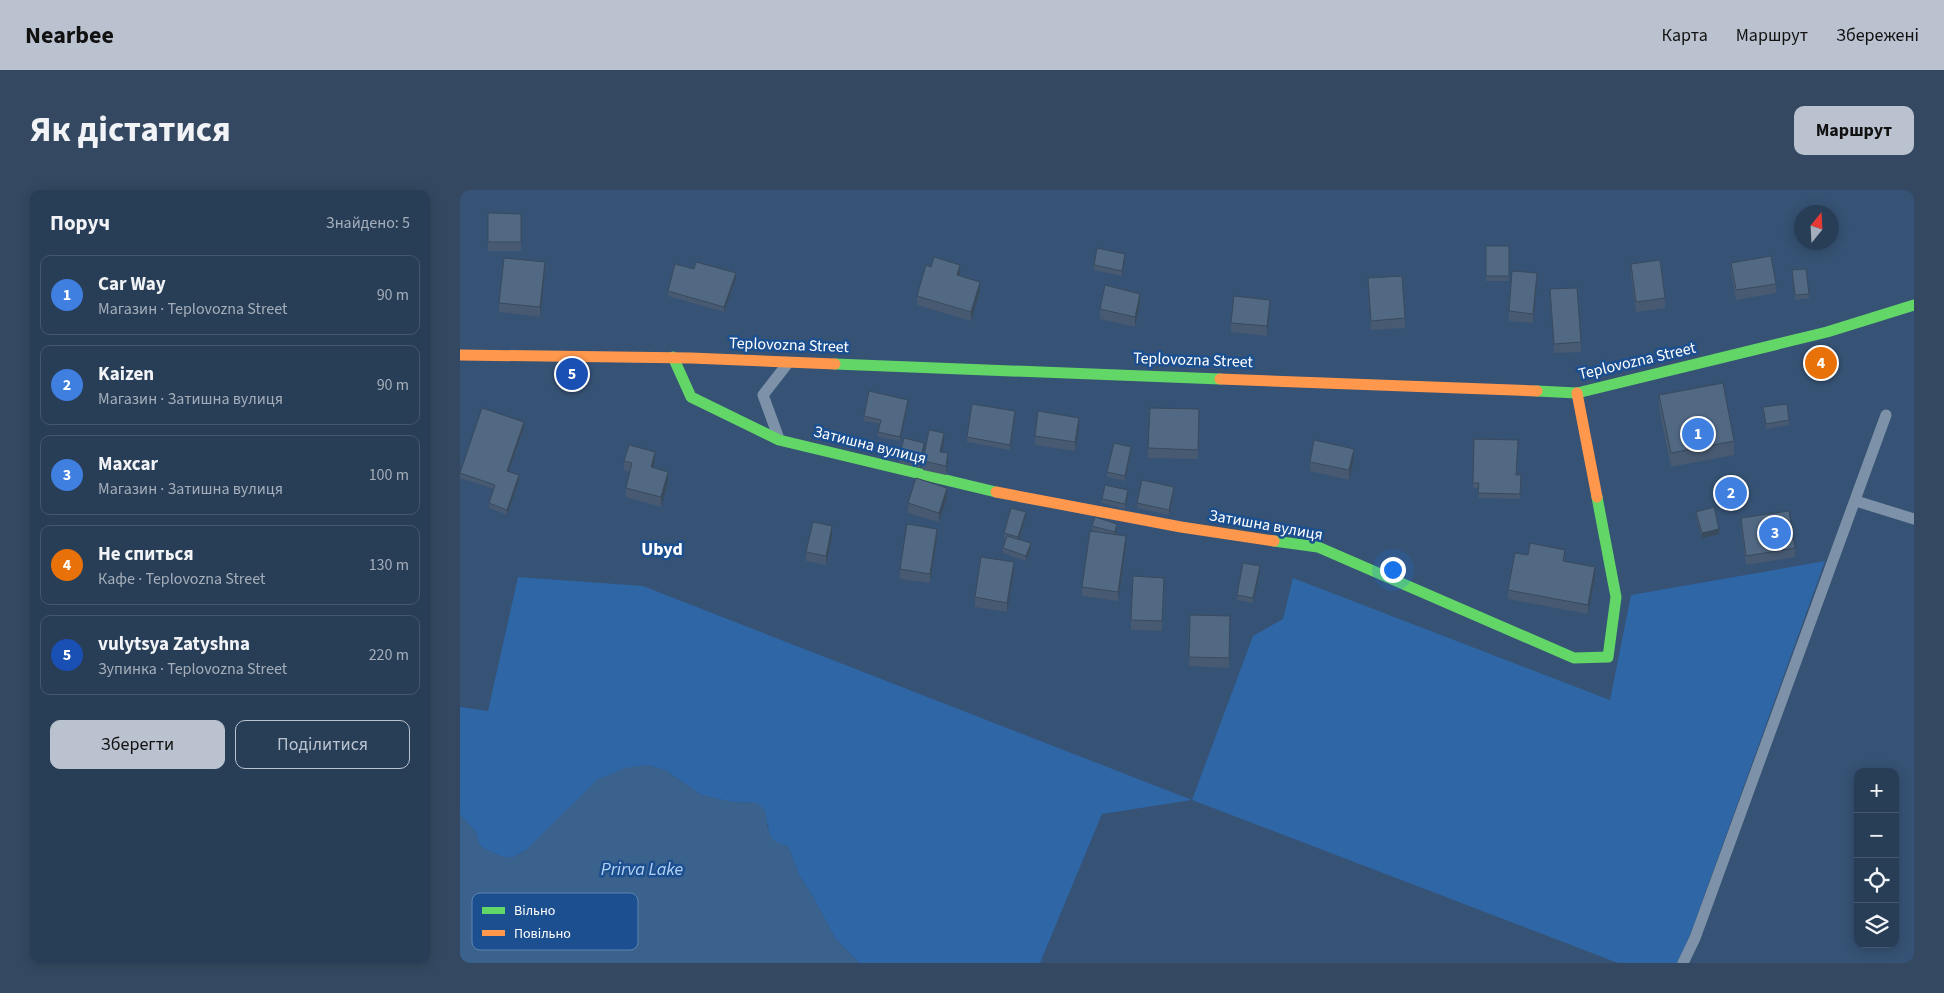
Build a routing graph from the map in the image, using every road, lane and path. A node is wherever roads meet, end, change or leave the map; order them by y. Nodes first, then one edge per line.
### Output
1 (1914, 304) edge
2 (460, 355) edge
3 (673, 357) junction
4 (789, 361) junction
5 (1578, 393) junction
6 (1886, 416) dead end
7 (779, 440) junction
8 (1856, 501) junction
9 (1914, 519) edge
10 (1683, 963) edge

1 - 5 street, Teplovozna Street
2 - 3 street, Teplovozna Street
3 - 4 street, Teplovozna Street
3 - 7 street, Затишна вулиця
4 - 5 street, Teplovozna Street
4 - 7 lane
5 - 7 street, Затишна вулиця
6 - 8 lane
8 - 9 lane
8 - 10 lane

